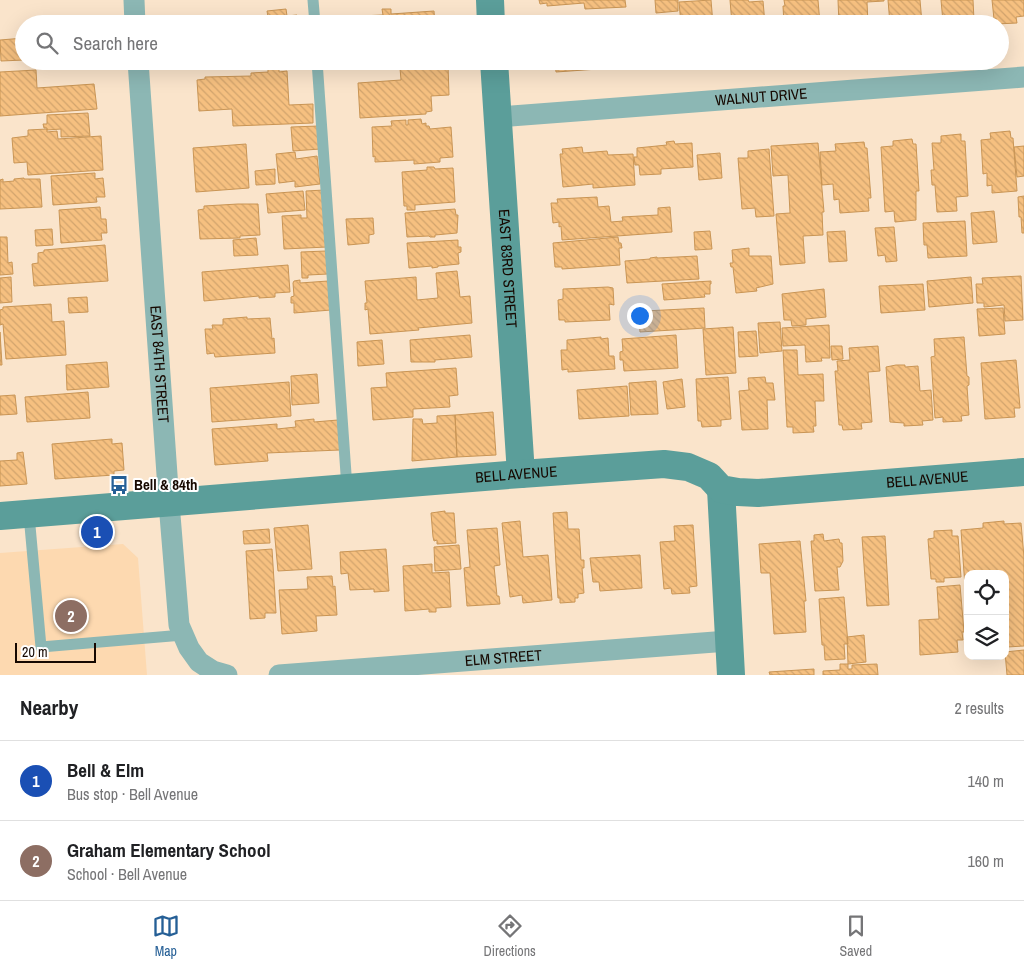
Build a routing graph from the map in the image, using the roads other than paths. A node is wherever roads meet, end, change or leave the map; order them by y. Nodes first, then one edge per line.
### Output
1 (134, 0) edge
2 (313, 0) edge
3 (490, 0) edge
4 (135, 15) edge
5 (314, 15) edge
6 (491, 15) edge
7 (139, 70) edge
8 (318, 70) edge
9 (495, 70) edge
10 (1024, 77) edge
11 (498, 117) junction
12 (1024, 472) edge
13 (520, 474) junction
14 (348, 488) junction
15 (721, 489) junction
16 (169, 503) junction
17 (29, 515) junction
18 (0, 516) edge
19 (183, 635) junction
20 (728, 641) junction
21 (227, 675) edge
22 (279, 675) edge
23 (731, 675) edge

1 - 4 street
2 - 5 lane
3 - 6 street
7 - 16 street, EAST 84TH STREET
8 - 14 lane
9 - 11 street, EAST 83RD STREET
10 - 11 street, WALNUT DRIVE
11 - 13 street, EAST 83RD STREET
12 - 15 street, BELL AVENUE
13 - 14 street, BELL AVENUE
13 - 15 street, BELL AVENUE
14 - 16 street, BELL AVENUE
15 - 20 street
16 - 17 street, BELL AVENUE
16 - 19 street, EAST 84TH STREET
17 - 18 street, BELL AVENUE
17 - 19 lane
19 - 21 street, EAST 84TH STREET
20 - 22 street, ELM STREET
20 - 23 street

